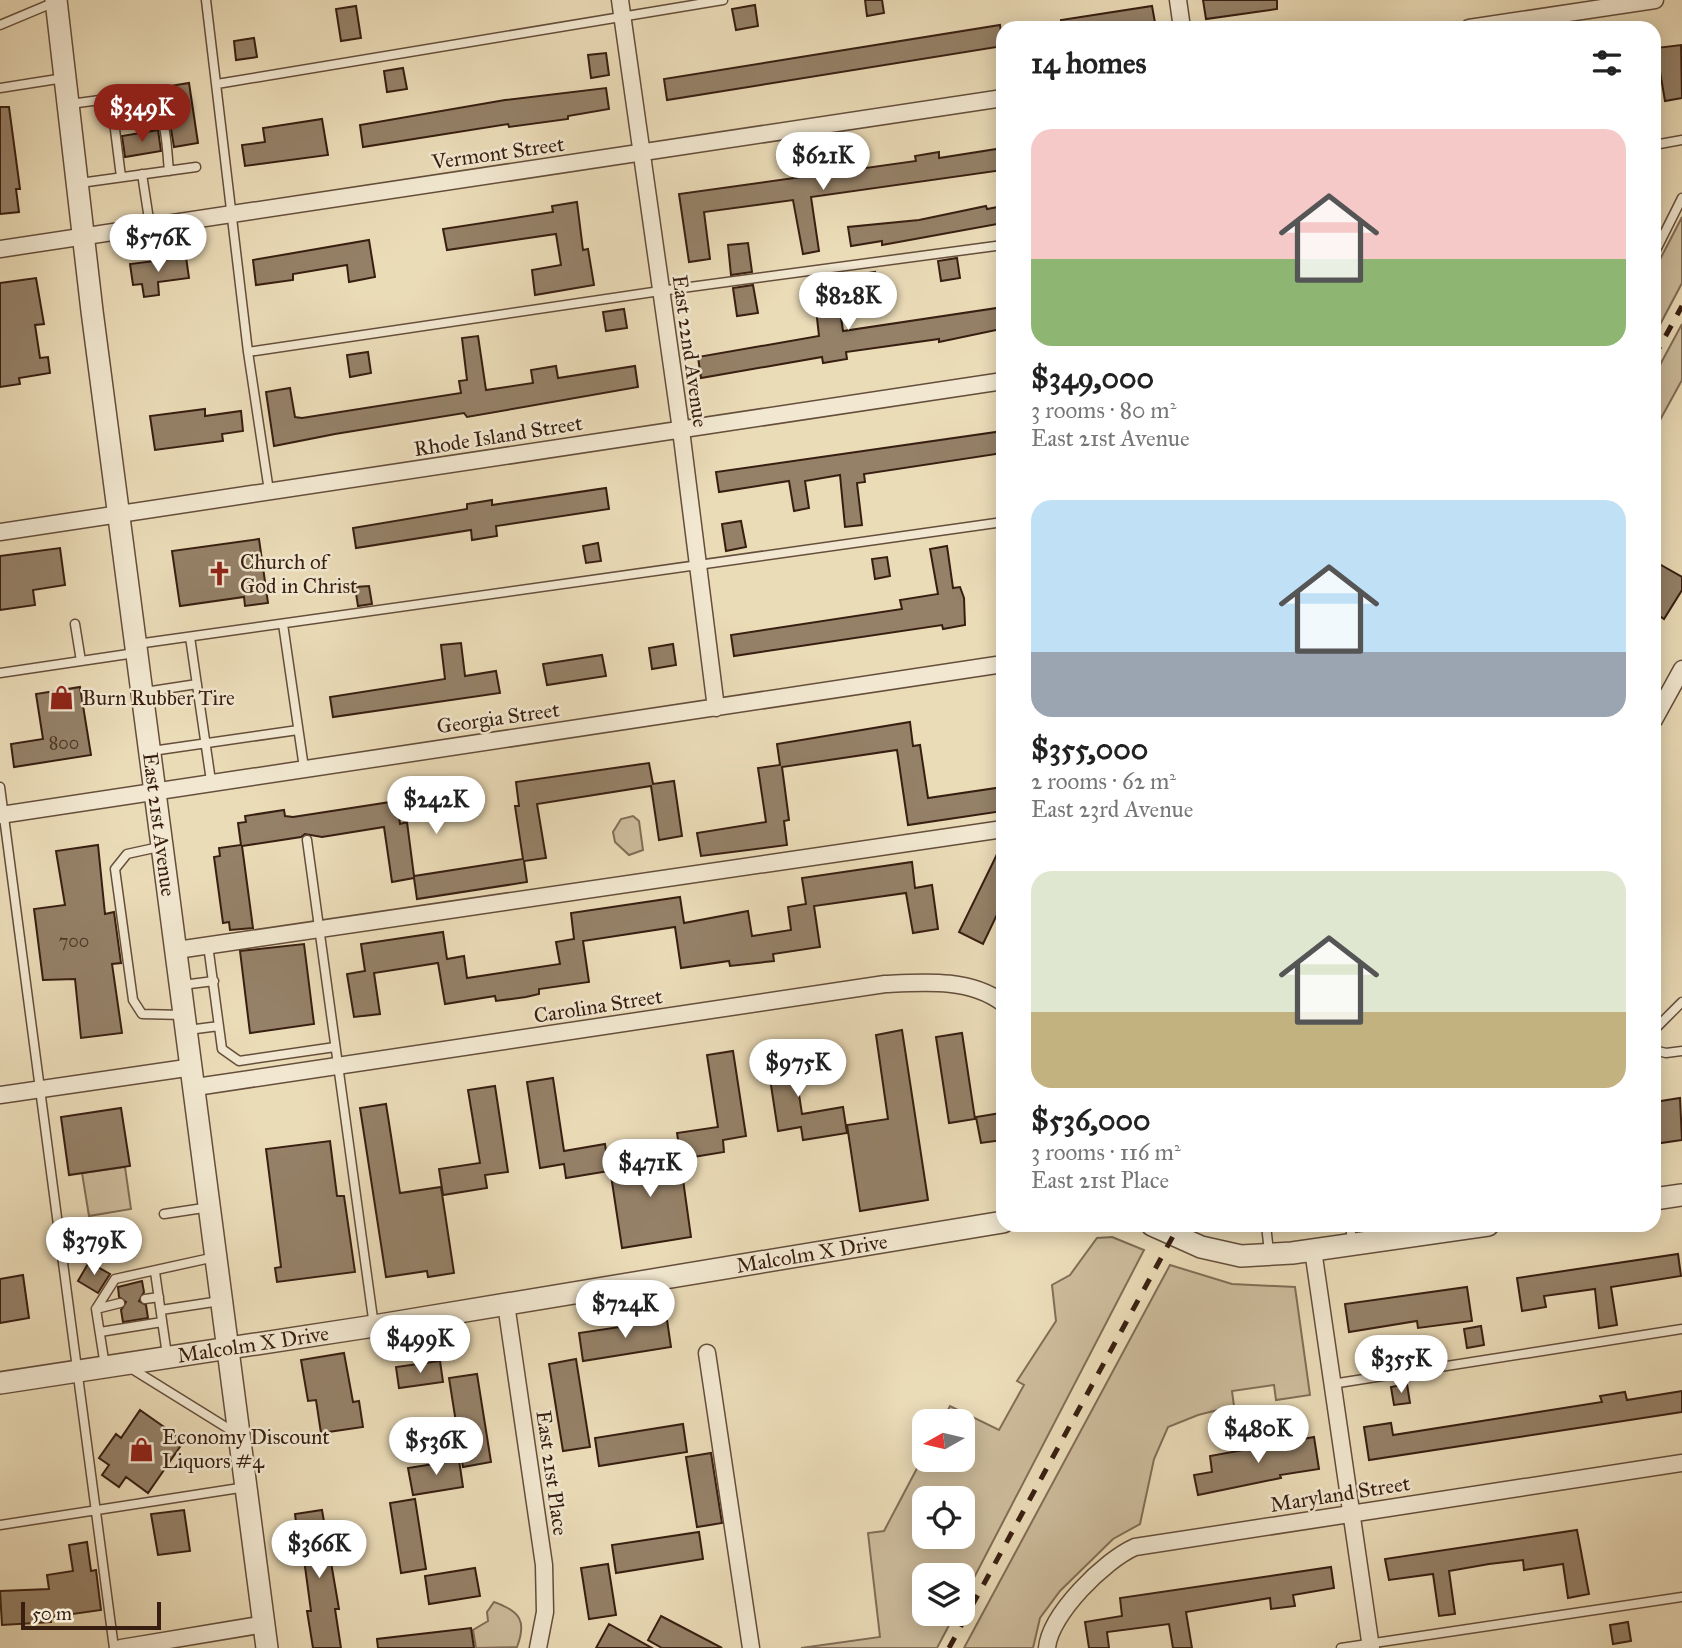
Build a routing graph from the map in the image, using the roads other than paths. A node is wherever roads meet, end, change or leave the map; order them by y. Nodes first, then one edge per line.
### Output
1 (206, 0) edge
2 (723, 0) edge
3 (1178, 0) edge
4 (1655, 0) edge
5 (56, 1) edge
6 (621, 8) edge
7 (1181, 21) edge
8 (1516, 21) edge
9 (0, 25) edge
10 (64, 78) junction
11 (217, 84) junction
12 (0, 88) edge
13 (111, 99) junction
14 (996, 99) edge
15 (67, 104) junction
16 (1682, 140) edge
17 (1661, 144) edge
18 (641, 153) junction
19 (197, 167) dead end
20 (169, 170) junction
21 (142, 174) junction
22 (121, 177) junction
23 (77, 183) junction
24 (1682, 198) edge
25 (231, 214) junction
26 (150, 226) junction
27 (83, 236) junction
28 (1661, 240) edge
29 (996, 246) edge
30 (0, 249) edge
31 (660, 291) junction
32 (248, 352) junction
33 (996, 382) edge
34 (681, 430) junction
35 (269, 491) junction
36 (119, 514) junction
37 (996, 523) edge
38 (0, 532) edge
39 (698, 567) junction
40 (75, 624) dead end
41 (283, 624) junction
42 (190, 636) junction
43 (137, 648) junction
44 (81, 661) junction
45 (996, 665) edge
46 (1682, 668) edge
47 (0, 673) edge
48 (197, 684) junction
49 (143, 692) junction
50 (1661, 707) edge
51 (716, 708) junction
52 (298, 730) junction
53 (205, 743) junction
54 (151, 751) junction
55 (304, 768) junction
56 (211, 781) junction
57 (0, 787) edge
58 (156, 790) junction
59 (2, 815) edge
60 (996, 829) edge
61 (307, 840) dead end
62 (164, 846) junction
63 (320, 929) junction
64 (208, 945) junction
65 (177, 950) junction
66 (214, 981) junction
67 (182, 985) junction
68 (996, 998) edge
69 (1682, 1002) edge
70 (187, 1023) junction
71 (1661, 1023) edge
72 (219, 1026) junction
73 (335, 1047) junction
74 (1682, 1051) edge
75 (1661, 1052) edge
76 (291, 1054) junction
77 (248, 1060) junction
78 (338, 1066) junction
79 (294, 1072) junction
80 (194, 1077) junction
81 (251, 1079) junction
82 (40, 1090) junction
83 (0, 1095) edge
84 (1682, 1195) edge
85 (1661, 1198) edge
86 (212, 1207) junction
87 (164, 1214) dead end
88 (996, 1223) edge
89 (1169, 1232) edge
90 (1267, 1232) edge
91 (1381, 1233) edge
92 (1351, 1235) edge
93 (1313, 1250) junction
94 (1269, 1255) junction
95 (218, 1256) junction
96 (155, 1272) junction
97 (159, 1297) junction
98 (145, 1299) dead end
99 (224, 1300) junction
100 (120, 1303) dead end
101 (506, 1304) junction
102 (96, 1309) junction
103 (160, 1310) junction
104 (162, 1322) junction
105 (374, 1326) junction
106 (1682, 1329) edge
107 (100, 1332) junction
108 (229, 1347) junction
109 (707, 1353) dead end
110 (168, 1356) junction
111 (114, 1365) junction
112 (77, 1371) junction
113 (0, 1383) edge
114 (1332, 1384) junction
115 (240, 1437) junction
116 (1682, 1464) edge
117 (247, 1486) junction
118 (95, 1510) junction
119 (1350, 1514) junction
120 (0, 1525) edge
121 (1682, 1597) edge
122 (265, 1624) junction
123 (1047, 1645) edge
124 (1370, 1646) edge
125 (114, 1648) edge
126 (121, 1648) edge
127 (267, 1648) edge
128 (538, 1648) edge
129 (751, 1648) edge
130 (1341, 1648) edge

1 - 11 lane
2 - 6 lane
3 - 7 street
4 - 8 street
5 - 9 lane
5 - 10 street, East 21st Avenue
6 - 11 lane
6 - 18 street, East 22nd Avenue
10 - 12 lane
10 - 15 street, East 21st Avenue
11 - 25 lane
13 - 15 lane
13 - 20 lane
13 - 22 lane
14 - 18 street, Vermont Street
15 - 23 street, East 21st Avenue
16 - 17 lane
18 - 25 street, Vermont Street
18 - 31 street, East 22nd Avenue
19 - 20 lane
20 - 21 lane
21 - 22 lane
21 - 26 lane
22 - 23 lane
23 - 27 street, East 21st Avenue
24 - 28 lane
25 - 26 street, Vermont Street
25 - 32 lane
26 - 27 street, Vermont Street
27 - 30 street, Vermont Street
27 - 36 street, East 21st Avenue
29 - 31 lane
31 - 32 lane
31 - 34 street, East 22nd Avenue
32 - 35 lane
33 - 34 street, Rhode Island Street
34 - 35 street, Rhode Island Street
34 - 39 street, East 22nd Avenue
35 - 36 street, Rhode Island Street
36 - 38 street, Rhode Island Street
36 - 43 street, East 21st Avenue
37 - 39 lane
39 - 41 lane
39 - 51 street, East 22nd Avenue
40 - 44 lane
41 - 42 lane
41 - 52 lane
42 - 43 lane
42 - 48 lane
43 - 44 lane
43 - 49 street, East 21st Avenue
44 - 47 lane
45 - 51 street, Georgia Street
46 - 50 street
48 - 49 lane
48 - 53 lane
49 - 54 street, East 21st Avenue
51 - 55 street, Georgia Street
52 - 53 lane
52 - 55 lane
53 - 54 lane
53 - 56 lane
54 - 58 street, East 21st Avenue
55 - 56 street, Georgia Street
56 - 58 street, Georgia Street
57 - 59 lane
58 - 59 street, Georgia Street
58 - 62 street, East 21st Avenue
59 - 82 lane
60 - 63 street
61 - 63 lane
62 - 65 street, East 21st Avenue
62 - 70 lane
63 - 64 street
63 - 73 lane
64 - 65 street
64 - 66 lane
65 - 67 street, East 21st Avenue
66 - 67 lane
66 - 72 lane
67 - 70 street, East 21st Avenue
68 - 78 street, Carolina Street
69 - 71 lane
70 - 72 lane
70 - 80 street, East 21st Avenue
72 - 77 lane
73 - 76 lane
73 - 78 lane
74 - 75 lane
76 - 77 lane
76 - 79 lane
77 - 81 lane
78 - 79 street, Carolina Street
78 - 105 lane
79 - 81 street, Carolina Street
80 - 81 street, Carolina Street
80 - 82 street, Carolina Street
80 - 86 street, East 21st Avenue
82 - 83 street, Carolina Street
82 - 112 lane
84 - 85 street
86 - 87 lane
86 - 95 street, East 21st Avenue
88 - 101 street, Malcolm X Drive
89 - 94 street
90 - 94 lane
91 - 92 street
92 - 93 street
93 - 94 street
93 - 114 street
95 - 96 lane
95 - 99 street, East 21st Avenue
96 - 97 lane
96 - 102 lane
97 - 98 lane
97 - 103 lane
99 - 103 lane
99 - 108 street, East 21st Avenue
100 - 102 lane
101 - 105 street, Malcolm X Drive
101 - 128 street, East 21st Place
102 - 107 lane
103 - 104 lane
104 - 107 lane
104 - 110 lane
105 - 108 street, Malcolm X Drive
106 - 114 lane
107 - 111 lane
108 - 110 street, Malcolm X Drive
108 - 115 street, East 21st Avenue
109 - 129 street
110 - 111 street, Malcolm X Drive
111 - 112 street, Malcolm X Drive
111 - 115 lane
112 - 113 street, Malcolm X Drive
112 - 118 lane
114 - 119 street
115 - 117 street, East 21st Avenue
116 - 119 street, Maryland Street
117 - 118 lane
117 - 122 street, East 21st Avenue
118 - 120 lane
118 - 125 lane
119 - 123 street, Maryland Street
119 - 124 street
121 - 124 lane
122 - 126 street
122 - 127 street, East 21st Avenue
124 - 130 lane

